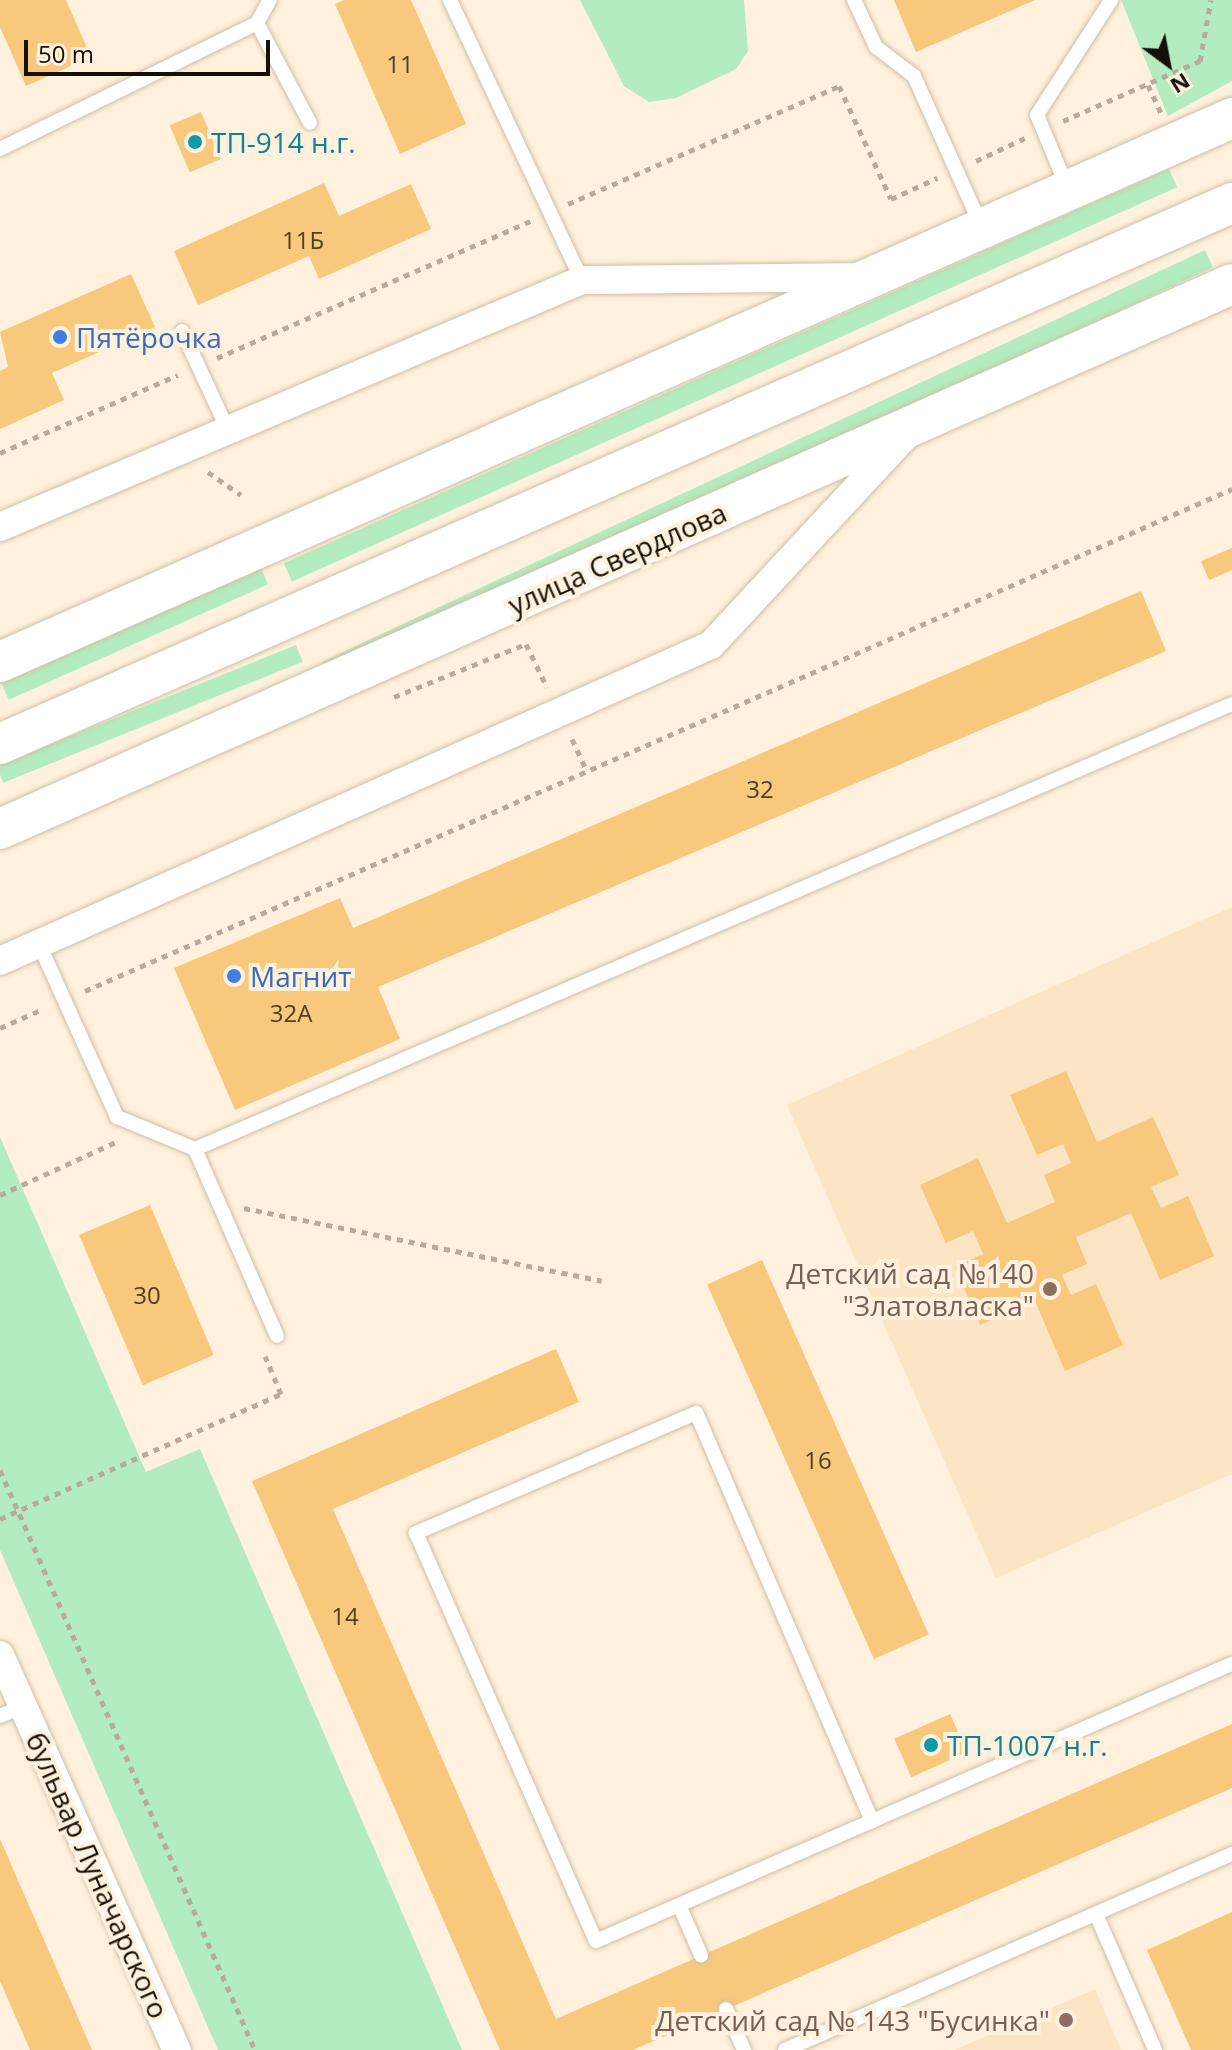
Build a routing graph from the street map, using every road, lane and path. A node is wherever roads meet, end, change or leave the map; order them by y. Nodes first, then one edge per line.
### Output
1 (270, 0) edge
2 (450, 0) edge
3 (854, 0) edge
4 (1211, 0) edge
5 (1110, 1) edge
6 (257, 23) junction
7 (1148, 85) junction
8 (1162, 116) dead end
9 (1232, 118) edge
10 (310, 123) dead end
11 (1043, 130) junction
12 (0, 149) edge
13 (956, 170) junction
14 (1070, 193) junction
15 (1226, 208) edge
16 (550, 212) junction
17 (984, 231) junction
18 (880, 277) junction
19 (582, 280) junction
20 (1232, 284) edge
21 (182, 331) dead end
22 (199, 366) junction
23 (913, 428) junction
24 (228, 430) junction
25 (0, 453) edge
26 (1232, 489) edge
27 (0, 527) edge
28 (0, 662) edge
29 (1232, 704) edge
30 (0, 744) edge
31 (0, 829) edge
32 (39, 944) junction
33 (0, 961) edge
34 (64, 1000) junction
35 (0, 1028) edge
36 (127, 1137) dead end
37 (195, 1149) junction
38 (0, 1195) edge
39 (218, 1203) junction
40 (602, 1281) dead end
41 (277, 1336) dead end
42 (263, 1352) dead end
43 (0, 1470) edge
44 (18, 1511) junction
45 (0, 1519) edge
46 (0, 1655) edge
47 (1232, 1664) edge
48 (11, 1711) edge
49 (872, 1821) junction
50 (1232, 1854) edge
51 (679, 1905) junction
52 (1096, 1914) junction
53 (701, 1955) dead end
54 (726, 2009) dead end
55 (177, 2050) edge
56 (255, 2050) edge
57 (744, 2050) edge
58 (785, 2050) edge
59 (1155, 2050) edge

1 - 6 lane
2 - 16 lane
3 - 13 lane
4 - 7 path
5 - 11 lane
6 - 10 lane
6 - 12 lane
7 - 8 path
7 - 11 path
9 - 14 main road
11 - 13 path
11 - 14 lane
13 - 16 path
13 - 17 lane
14 - 17 main road
15 - 30 main road
16 - 19 lane
16 - 22 path
17 - 18 main road
18 - 19 street
18 - 28 main road
19 - 24 street
20 - 23 main road, улица Свердлова
21 - 22 lane
22 - 24 lane
22 - 25 path
23 - 31 main road, улица Свердлова
23 - 32 street
24 - 27 street
26 - 34 path
29 - 37 lane
32 - 33 street
32 - 34 lane
34 - 35 path
34 - 37 lane
36 - 38 path
37 - 39 lane
39 - 40 path
39 - 41 lane
42 - 44 path
43 - 44 path
44 - 45 path
44 - 56 path
46 - 48 street, бульвар Луначарского
47 - 49 lane
48 - 55 street, бульвар Луначарского
49 - 51 lane
49 - 51 lane
50 - 52 lane
51 - 53 lane
52 - 58 lane
52 - 59 lane
54 - 57 lane

